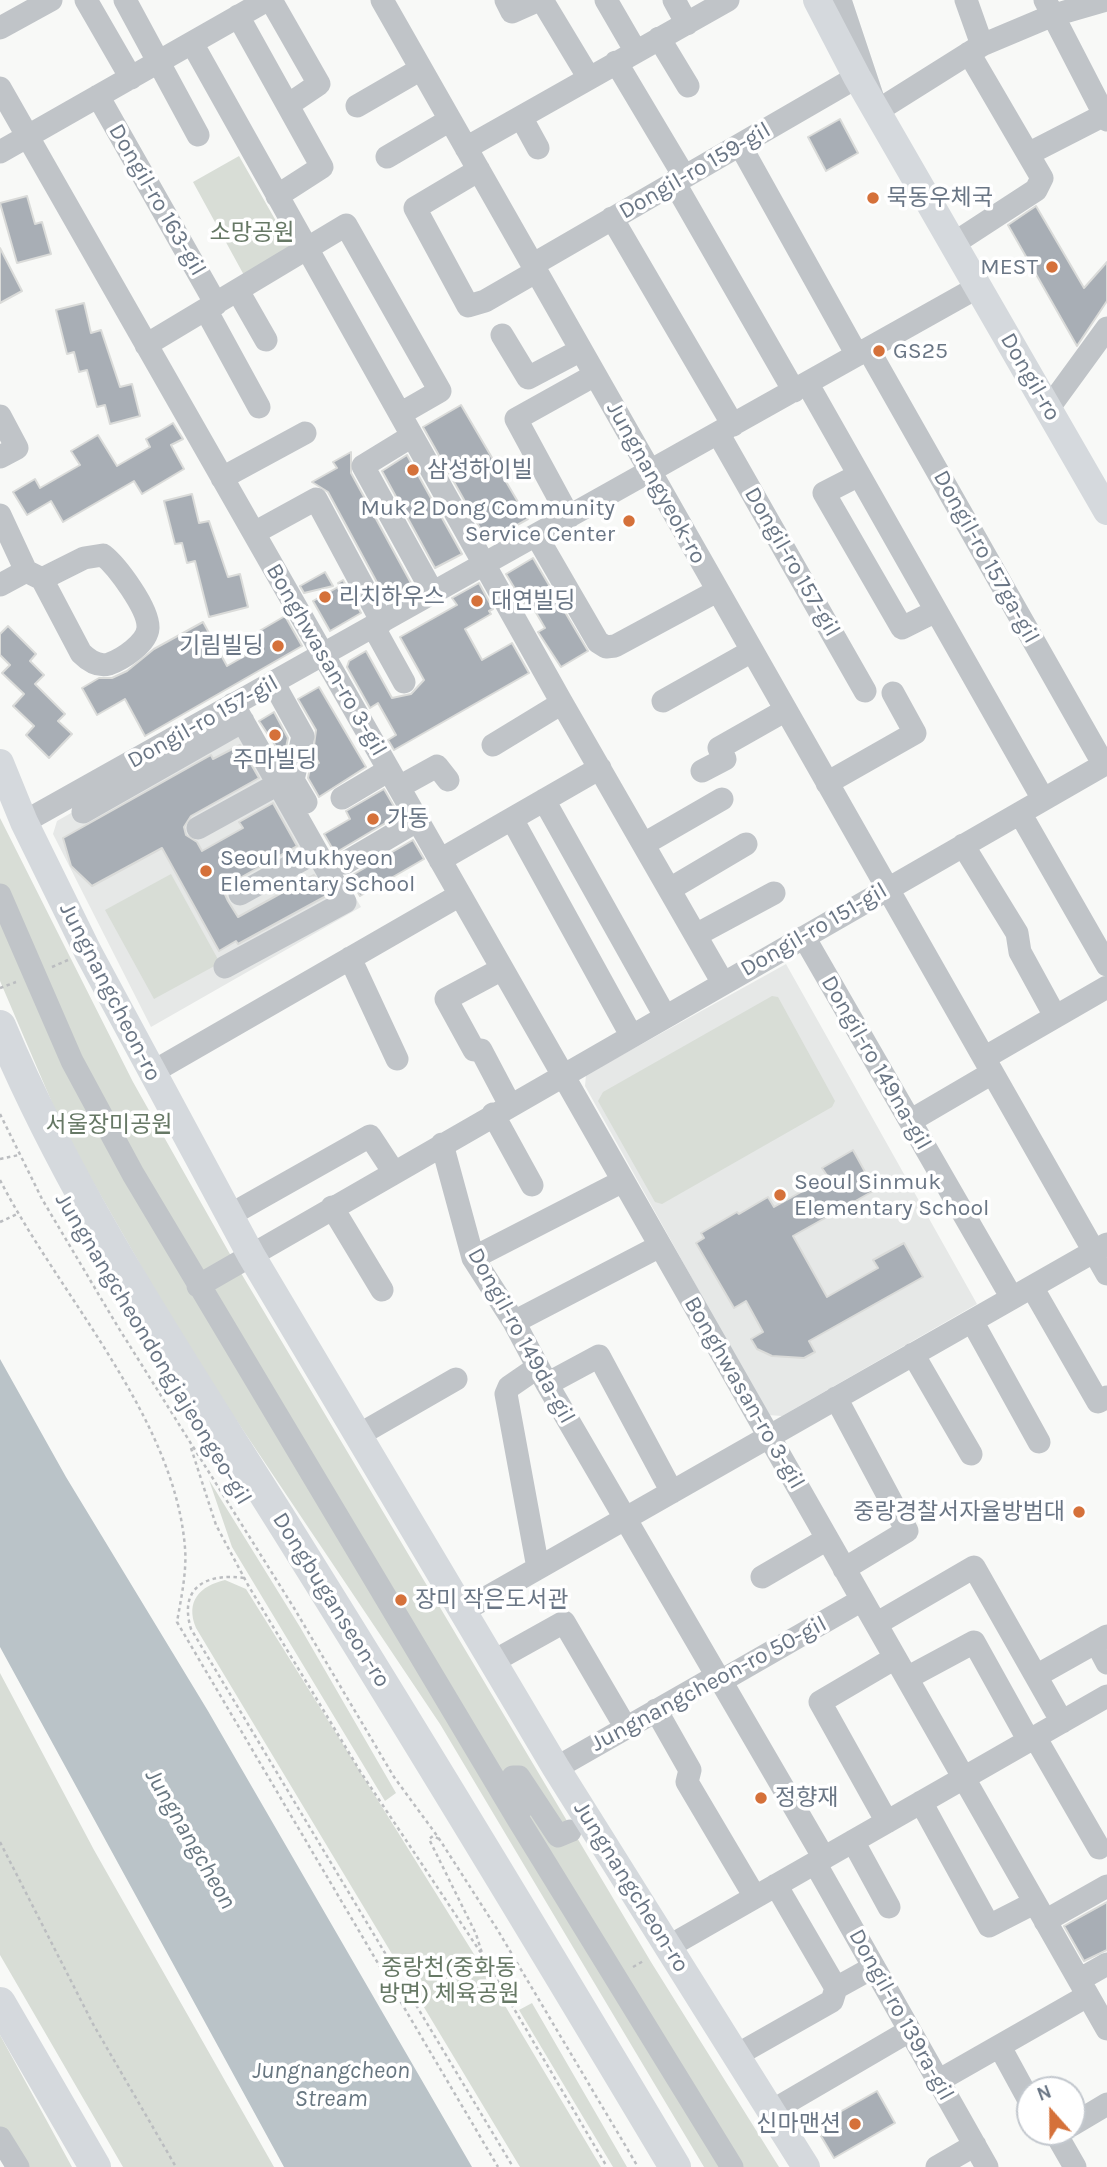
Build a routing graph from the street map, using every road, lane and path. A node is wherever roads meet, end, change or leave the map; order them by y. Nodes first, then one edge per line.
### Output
1 (51, 0) edge
2 (86, 0) edge
3 (125, 0) edge
4 (269, 0) edge
5 (382, 0) edge
6 (506, 0) edge
7 (540, 0) edge
8 (606, 0) edge
9 (674, 0) edge
10 (728, 0) edge
11 (817, 0) edge
12 (840, 0) edge
13 (966, 0) edge
14 (1106, 0) edge
15 (1048, 8) edge
16 (238, 16) junction
17 (687, 24) junction
18 (0, 28) edge
19 (659, 38) junction
20 (192, 43) junction
21 (976, 49) junction
22 (625, 56) junction
23 (159, 62) junction
24 (421, 69) junction
25 (131, 78) junction
26 (589, 78) junction
27 (857, 78) junction
28 (688, 86) dead end
29 (1, 94) edge
30 (98, 96) junction
31 (288, 105) junction
32 (357, 106) dead end
33 (877, 111) junction
34 (520, 117) junction
35 (1105, 117) edge
36 (450, 120) junction
37 (198, 135) dead end
38 (27, 136) junction
39 (740, 145) junction
40 (466, 148) junction
41 (538, 148) dead end
42 (0, 152) edge
43 (1028, 154) junction
44 (387, 157) dead end
45 (479, 170) junction
46 (679, 179) junction
47 (277, 196) junction
48 (612, 218) junction
49 (953, 244) junction
50 (307, 249) junction
51 (535, 268) junction
52 (978, 287) junction
53 (238, 291) junction
54 (211, 307) junction
55 (1107, 328) edge
56 (502, 335) dead end
57 (266, 340) dead end
58 (146, 345) junction
59 (581, 350) junction
60 (863, 352) junction
61 (595, 375) junction
62 (800, 387) junction
63 (259, 407) dead end
64 (1048, 409) junction
65 (400, 414) junction
66 (0, 416) edge
67 (726, 429) junction
68 (305, 433) dead end
69 (412, 436) junction
70 (0, 457) edge
71 (650, 471) junction
72 (859, 475) junction
73 (222, 478) junction
74 (1107, 511) edge
75 (0, 515) edge
76 (569, 516) junction
77 (254, 533) junction
78 (536, 535) junction
79 (486, 563) junction
80 (34, 575) junction
81 (0, 585) edge
82 (717, 591) junction
83 (433, 593) junction
84 (936, 611) junction
85 (377, 624) junction
86 (751, 651) junction
87 (323, 654) junction
88 (273, 682) junction
89 (404, 682) dead end
90 (865, 691) dead end
91 (893, 693) dead end
92 (663, 701) dead end
93 (562, 703) junction
94 (786, 710) junction
95 (238, 713) junction
96 (493, 745) dead end
97 (0, 763) edge
98 (1105, 764) edge
99 (600, 768) junction
100 (702, 771) dead end
101 (394, 779) junction
102 (448, 780) dead end
103 (827, 783) junction
104 (278, 784) junction
105 (342, 798) dead end
106 (722, 799) dead end
107 (1043, 799) junction
108 (544, 800) junction
109 (83, 811) dead end
110 (312, 812) dead end
111 (1020, 813) junction
112 (512, 819) junction
113 (418, 821) junction
114 (24, 822) junction
115 (198, 828) dead end
116 (644, 844) junction
117 (746, 844) dead end
118 (963, 845) junction
119 (317, 852) junction
120 (440, 860) junction
121 (345, 863) dead end
122 (670, 889) junction
123 (887, 889) junction
124 (774, 892) dead end
125 (240, 894) dead end
126 (0, 895) edge
127 (460, 895) junction
128 (696, 935) junction
129 (804, 937) junction
130 (350, 958) junction
131 (1107, 965) edge
132 (225, 967) dead end
133 (502, 969) junction
134 (723, 983) junction
135 (1107, 987) edge
136 (665, 1016) junction
137 (1055, 1016) junction
138 (0, 1026) edge
139 (631, 1035) junction
140 (397, 1059) dead end
141 (988, 1066) junction
142 (151, 1073) junction
143 (562, 1075) junction
144 (502, 1110) junction
145 (0, 1114) edge
146 (910, 1121) junction
147 (442, 1144) junction
148 (19, 1155) junction
149 (0, 1159) edge
150 (393, 1171) junction
151 (0, 1181) edge
152 (623, 1181) junction
153 (532, 1185) dead end
154 (332, 1207) junction
155 (17, 1214) junction
156 (230, 1215) junction
157 (0, 1222) edge
158 (660, 1246) junction
159 (1101, 1248) edge
160 (251, 1255) junction
161 (473, 1258) junction
162 (1107, 1274) edge
163 (198, 1286) junction
164 (382, 1290) dead end
165 (1022, 1292) junction
166 (972, 1321) junction
167 (514, 1322) junction
168 (913, 1354) junction
169 (542, 1375) junction
170 (456, 1379) dead end
171 (1107, 1397) edge
172 (836, 1398) junction
173 (357, 1436) junction
174 (769, 1437) junction
175 (1039, 1442) dead end
176 (190, 1444) junction
177 (971, 1454) dead end
178 (672, 1492) junction
179 (626, 1518) junction
180 (827, 1539) junction
181 (538, 1568) junction
182 (844, 1569) junction
183 (762, 1577) dead end
184 (244, 1578) junction
185 (862, 1600) junction
186 (463, 1611) junction
187 (876, 1624) junction
188 (1102, 1639) edge
189 (494, 1661) junction
190 (1107, 1663) edge
191 (901, 1668) junction
192 (1036, 1676) junction
193 (719, 1679) junction
194 (1105, 1703) edge
195 (656, 1710) junction
196 (1062, 1722) junction
197 (626, 1728) junction
198 (1032, 1739) junction
199 (556, 1768) junction
200 (963, 1778) junction
201 (921, 1802) junction
202 (887, 1822) junction
203 (570, 1831) dead end
204 (853, 1841) junction
205 (0, 1842) edge
206 (1098, 1849) dead end
207 (539, 1853) junction
208 (820, 1860) junction
209 (776, 1885) junction
210 (1107, 1886) edge
211 (474, 1894) dead end
212 (755, 1897) junction
213 (889, 1907) dead end
214 (1040, 1912) junction
215 (668, 1947) junction
216 (483, 1956) junction
217 (1107, 1964) edge
218 (874, 1967) junction
219 (836, 1988) junction
220 (1083, 1988) junction
221 (0, 2003) edge
222 (1107, 2029) edge
223 (909, 2031) junction
224 (1000, 2047) junction
225 (735, 2056) junction
226 (1016, 2076) edge
227 (938, 2081) junction
228 (1107, 2105) edge
229 (772, 2111) junction
230 (1086, 2116) edge
231 (0, 2138) edge
232 (975, 2145) junction
233 (1065, 2146) edge
234 (18, 2167) edge
235 (94, 2167) edge
236 (176, 2167) edge
237 (498, 2167) edge
238 (513, 2167) edge
239 (607, 2167) edge
240 (638, 2167) edge
241 (675, 2167) edge
242 (732, 2167) edge
243 (806, 2167) edge
244 (937, 2167) edge
245 (987, 2167) edge
246 (1075, 2167) edge

1 - 18 street
2 - 25 street
3 - 23 street
4 - 16 street, Dongil-ro 163-gil
4 - 31 street, Dongil-ro 163-gil
5 - 24 street, Jungnangyeok-ro
6 - 7 street
7 - 26 street
8 - 22 street
9 - 17 street
10 - 17 street
11 - 27 main road, Dongil-ro
12 - 33 street
13 - 21 street
14 - 15 street
15 - 21 street
15 - 35 street
16 - 20 street, Dongil-ro 163-gil
16 - 31 street
17 - 19 street
19 - 22 street
19 - 28 street
20 - 23 street, Dongil-ro 163-gil
20 - 47 street
21 - 33 street
21 - 43 street
22 - 26 street
22 - 46 street
23 - 25 street, Dongil-ro 163-gil
23 - 37 street
24 - 32 street
24 - 36 street, Jungnangyeok-ro
25 - 30 street, Dongil-ro 163-gil
26 - 34 street
27 - 33 main road, Dongil-ro
27 - 39 street, Dongil-ro 159-gil
29 - 38 street, Bonghwasan-ro 3-gil
30 - 38 street, Dongil-ro 163-gil
30 - 54 street, Dongil-ro 163-gil
31 - 47 street
33 - 49 main road, Dongil-ro
34 - 40 street
34 - 41 street
35 - 43 street
36 - 40 street, Jungnangyeok-ro
36 - 44 street
38 - 42 street, Dongil-ro 163-gil
38 - 58 street, Bonghwasan-ro 3-gil
39 - 46 street, Dongil-ro 159-gil
39 - 60 street
40 - 45 street, Jungnangyeok-ro
43 - 49 street
45 - 51 street, Jungnangyeok-ro
45 - 51 street
46 - 48 street, Dongil-ro 159-gil
46 - 62 street
47 - 50 street
48 - 51 street, Dongil-ro 159-gil
48 - 67 street, Dongil-ro 157-gil
49 - 52 main road, Dongil-ro
50 - 53 street
50 - 65 street
50 - 65 street
51 - 59 street, Jungnangyeok-ro
52 - 60 street, Dongil-ro 157-gil
52 - 64 main road, Dongil-ro
53 - 54 street
53 - 57 street
54 - 58 street
54 - 63 street
55 - 64 street
56 - 59 street
58 - 73 street, Bonghwasan-ro 3-gil
59 - 61 street, Jungnangyeok-ro
60 - 62 street, Dongil-ro 157-gil
60 - 98 street, Dongil-ro 157ga-gil
61 - 71 street, Jungnangyeok-ro
61 - 76 street, Jungnangyeok-ro
62 - 67 street, Dongil-ro 157-gil
62 - 72 street
64 - 74 main road, Dongil-ro
65 - 69 street
66 - 70 street
67 - 71 street, Dongil-ro 157-gil
67 - 90 street, Dongil-ro 157-gil
68 - 73 street
69 - 79 street
69 - 83 street
71 - 76 street, Dongil-ro 157-gil
71 - 82 street, Jungnangyeok-ro
72 - 84 street
72 - 84 street
73 - 77 street, Bonghwasan-ro 3-gil
75 - 80 street
76 - 78 street, Dongil-ro 157-gil
77 - 85 street
77 - 87 street, Bonghwasan-ro 3-gil
78 - 79 street, Dongil-ro 157-gil
78 - 82 street, Jungnangyeok-ro
79 - 83 street, Dongil-ro 157-gil
79 - 93 street
80 - 80 street
80 - 81 street
82 - 86 street, Jungnangyeok-ro
83 - 85 street, Dongil-ro 157-gil
84 - 107 street
85 - 87 street, Dongil-ro 157-gil
85 - 89 street
86 - 92 street
86 - 94 street, Jungnangyeok-ro
87 - 88 street, Dongil-ro 157-gil
87 - 101 street, Bonghwasan-ro 3-gil
88 - 95 street, Dongil-ro 157-gil
88 - 110 street
91 - 103 street
93 - 96 street
93 - 99 street
94 - 100 street
94 - 103 street, Jungnangyeok-ro
95 - 104 street
95 - 109 street
95 - 114 street, Dongil-ro 157-gil
97 - 114 main road, Jungnangcheon-ro
98 - 107 street, Dongil-ro 151-gil
99 - 108 street
99 - 116 street
101 - 102 street
101 - 105 street
101 - 113 street, Bonghwasan-ro 3-gil
103 - 123 street, Jungnangyeok-ro
104 - 115 street
104 - 119 street
106 - 116 street
107 - 111 street, Dongil-ro 151-gil
108 - 112 street
108 - 136 street
111 - 118 street, Dongil-ro 151-gil
111 - 131 street
112 - 120 street
112 - 139 street
113 - 120 street, Bonghwasan-ro 3-gil
113 - 121 street
114 - 142 main road, Jungnangcheon-ro
116 - 122 street
117 - 122 street
118 - 123 street, Dongil-ro 151-gil
118 - 137 street
119 - 125 street
119 - 132 street
120 - 127 street, Bonghwasan-ro 3-gil
122 - 128 street
123 - 129 street, Dongil-ro 151-gil
123 - 141 street, Jungnangyeok-ro
124 - 128 street
126 - 163 street
127 - 130 street
127 - 133 street, Bonghwasan-ro 3-gil
128 - 134 street
129 - 134 street, Dongil-ro 151-gil
129 - 146 street, Dongil-ro 149na-gil
130 - 140 street
130 - 142 street
133 - 143 street, Bonghwasan-ro 3-gil
133 - 144 street
134 - 136 street, Dongil-ro 151-gil
135 - 137 street
136 - 139 street, Dongil-ro 151-gil
137 - 141 street
138 - 241 highway, Dongbuganseon-ro
139 - 143 street, Dongil-ro 151-gil
141 - 146 street
141 - 159 street, Jungnangyeok-ro
142 - 156 main road, Jungnangcheon-ro
143 - 144 street, Dongil-ro 151-gil
143 - 152 street, Bonghwasan-ro 3-gil
144 - 147 street, Dongil-ro 151-gil
144 - 153 street
145 - 148 path, Jungnangcheondongjajeongeo-gil
146 - 165 street, Dongil-ro 149na-gil
147 - 150 street, Dongil-ro 151-gil
147 - 161 street, Dongil-ro 149da-gil
148 - 149 path
148 - 176 path, Jungnangcheondongjajeongeo-gil
150 - 154 street, Dongil-ro 151-gil
150 - 156 street
151 - 155 path
152 - 158 street, Bonghwasan-ro 3-gil
152 - 161 street
154 - 160 street, Dongil-ro 151-gil
154 - 164 street
155 - 157 path
155 - 237 path
156 - 160 main road, Jungnangcheon-ro
158 - 167 street
158 - 174 street, Bonghwasan-ro 3-gil
159 - 162 street, Jungnangyeok-ro
159 - 165 street
160 - 163 street, Dongil-ro 151-gil
160 - 173 main road, Jungnangcheon-ro
161 - 167 street, Dongil-ro 149da-gil
163 - 207 street
165 - 166 street
165 - 171 street, Dongil-ro 149na-gil
166 - 168 street
166 - 175 street
167 - 169 street, Dongil-ro 149da-gil
168 - 172 street
168 - 177 street
169 - 178 street
169 - 179 street, Dongil-ro 149da-gil
169 - 181 street
170 - 173 street
172 - 174 street
172 - 182 street
173 - 186 main road, Jungnangcheon-ro
174 - 178 street
174 - 180 street, Bonghwasan-ro 3-gil
176 - 184 path
176 - 240 path, Jungnangcheondongjajeongeo-gil
178 - 179 street
179 - 181 street
179 - 193 street, Dongil-ro 149da-gil
180 - 182 street, Bonghwasan-ro 3-gil
180 - 183 street
181 - 186 street
182 - 185 street, Bonghwasan-ro 3-gil
184 - 216 path
184 - 238 path
185 - 187 street, Bonghwasan-ro 3-gil
185 - 193 street, Jungnangcheon-ro 50-gil
186 - 189 main road, Jungnangcheon-ro
187 - 191 street, Bonghwasan-ro 3-gil
187 - 192 street
188 - 190 street
188 - 192 street
189 - 197 street
189 - 199 main road, Jungnangcheon-ro
191 - 198 street
191 - 200 street, Bonghwasan-ro 3-gil
191 - 202 street
192 - 196 street
193 - 195 street, Jungnangcheon-ro 50-gil
193 - 208 street, Dongil-ro 139ra-gil
194 - 196 street
195 - 197 street, Jungnangcheon-ro 50-gil
195 - 212 street
196 - 198 street
197 - 199 street, Jungnangcheon-ro 50-gil
198 - 200 street
198 - 206 street
199 - 215 main road, Jungnangcheon-ro
200 - 201 street
200 - 214 street, Bonghwasan-ro 3-gil
201 - 202 street
201 - 214 street
202 - 204 street
203 - 207 street
204 - 208 street
204 - 213 street
205 - 236 path
207 - 242 street
208 - 209 street
208 - 218 street, Dongil-ro 139ra-gil
209 - 212 street
209 - 219 street
210 - 214 street
211 - 216 path
212 - 215 street
214 - 220 street, Bonghwasan-ro 3-gil
215 - 225 main road, Jungnangcheon-ro
216 - 239 path
217 - 220 street
218 - 219 street
218 - 223 street, Dongil-ro 139ra-gil
219 - 225 street
220 - 222 street, Bonghwasan-ro 3-gil
220 - 224 street
221 - 235 highway
223 - 227 street, Dongil-ro 139ra-gil
223 - 229 street
224 - 226 street
224 - 227 street
225 - 229 main road, Jungnangcheon-ro
227 - 232 street, Dongil-ro 139ra-gil
228 - 230 street
229 - 243 main road, Jungnangcheon-ro
231 - 234 street
232 - 244 street
232 - 245 street, Dongil-ro 139ra-gil
233 - 246 street

